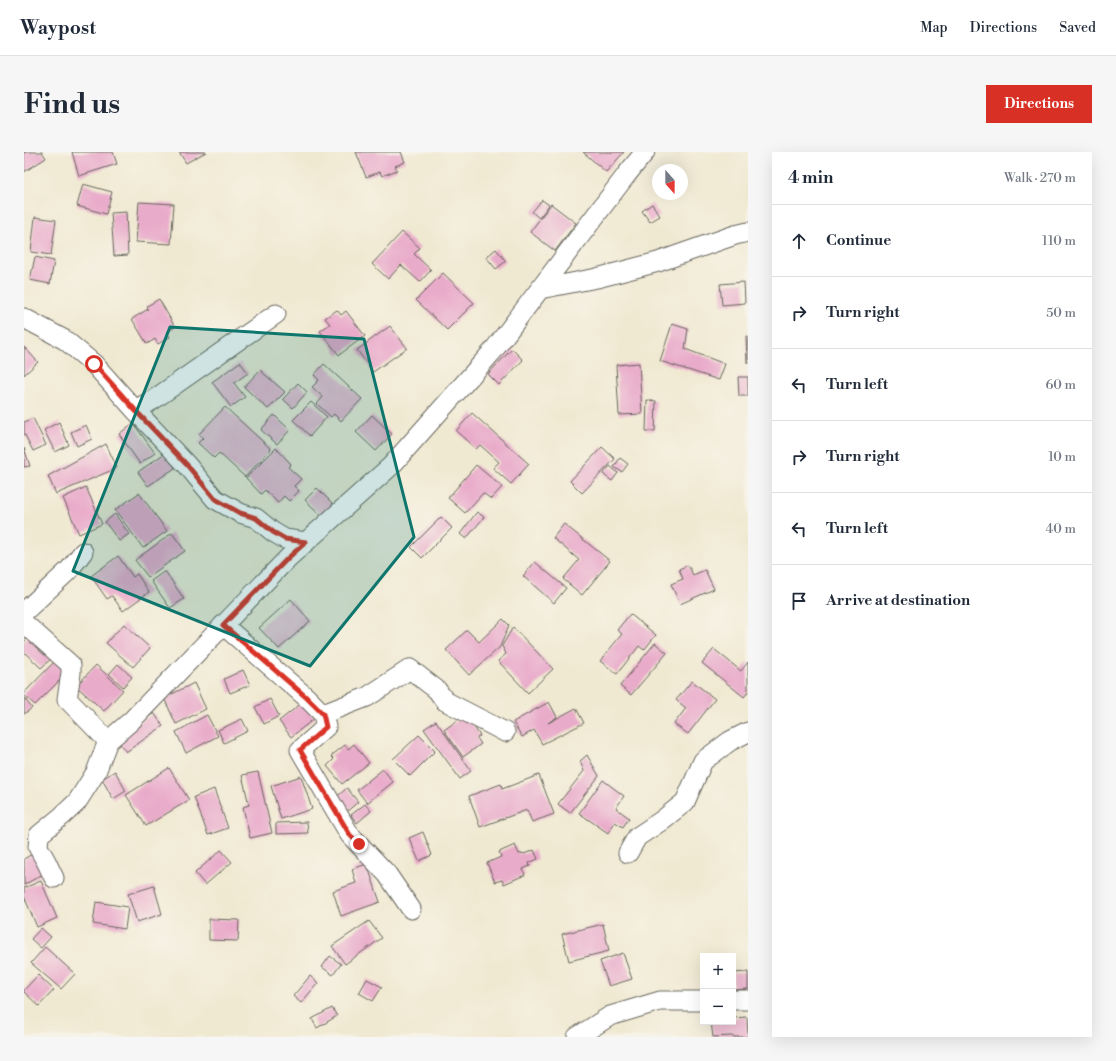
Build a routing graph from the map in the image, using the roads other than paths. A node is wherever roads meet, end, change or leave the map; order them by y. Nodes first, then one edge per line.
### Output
1 (645, 152) edge
2 (748, 232) edge
3 (540, 289) junction
4 (276, 314) dead end
5 (24, 318) edge
6 (135, 410) junction
7 (306, 542) junction
8 (83, 552) dead end
9 (24, 612) edge
10 (24, 623) edge
11 (223, 625) junction
12 (323, 714) junction
13 (505, 732) dead end
14 (748, 732) edge
15 (108, 741) junction
16 (31, 835) edge
17 (628, 853) dead end
18 (54, 878) dead end
19 (411, 909) dead end
20 (736, 1000) edge
21 (748, 1000) edge
22 (700, 1001) edge
23 (578, 1037) edge

1 - 3 street
2 - 3 street
3 - 7 street
4 - 6 street
5 - 6 street
6 - 7 street
7 - 11 street
8 - 9 street
10 - 15 street
11 - 12 street
11 - 15 street
12 - 13 street
12 - 19 street
14 - 17 street
15 - 16 street
16 - 18 street
20 - 21 street
22 - 23 street

